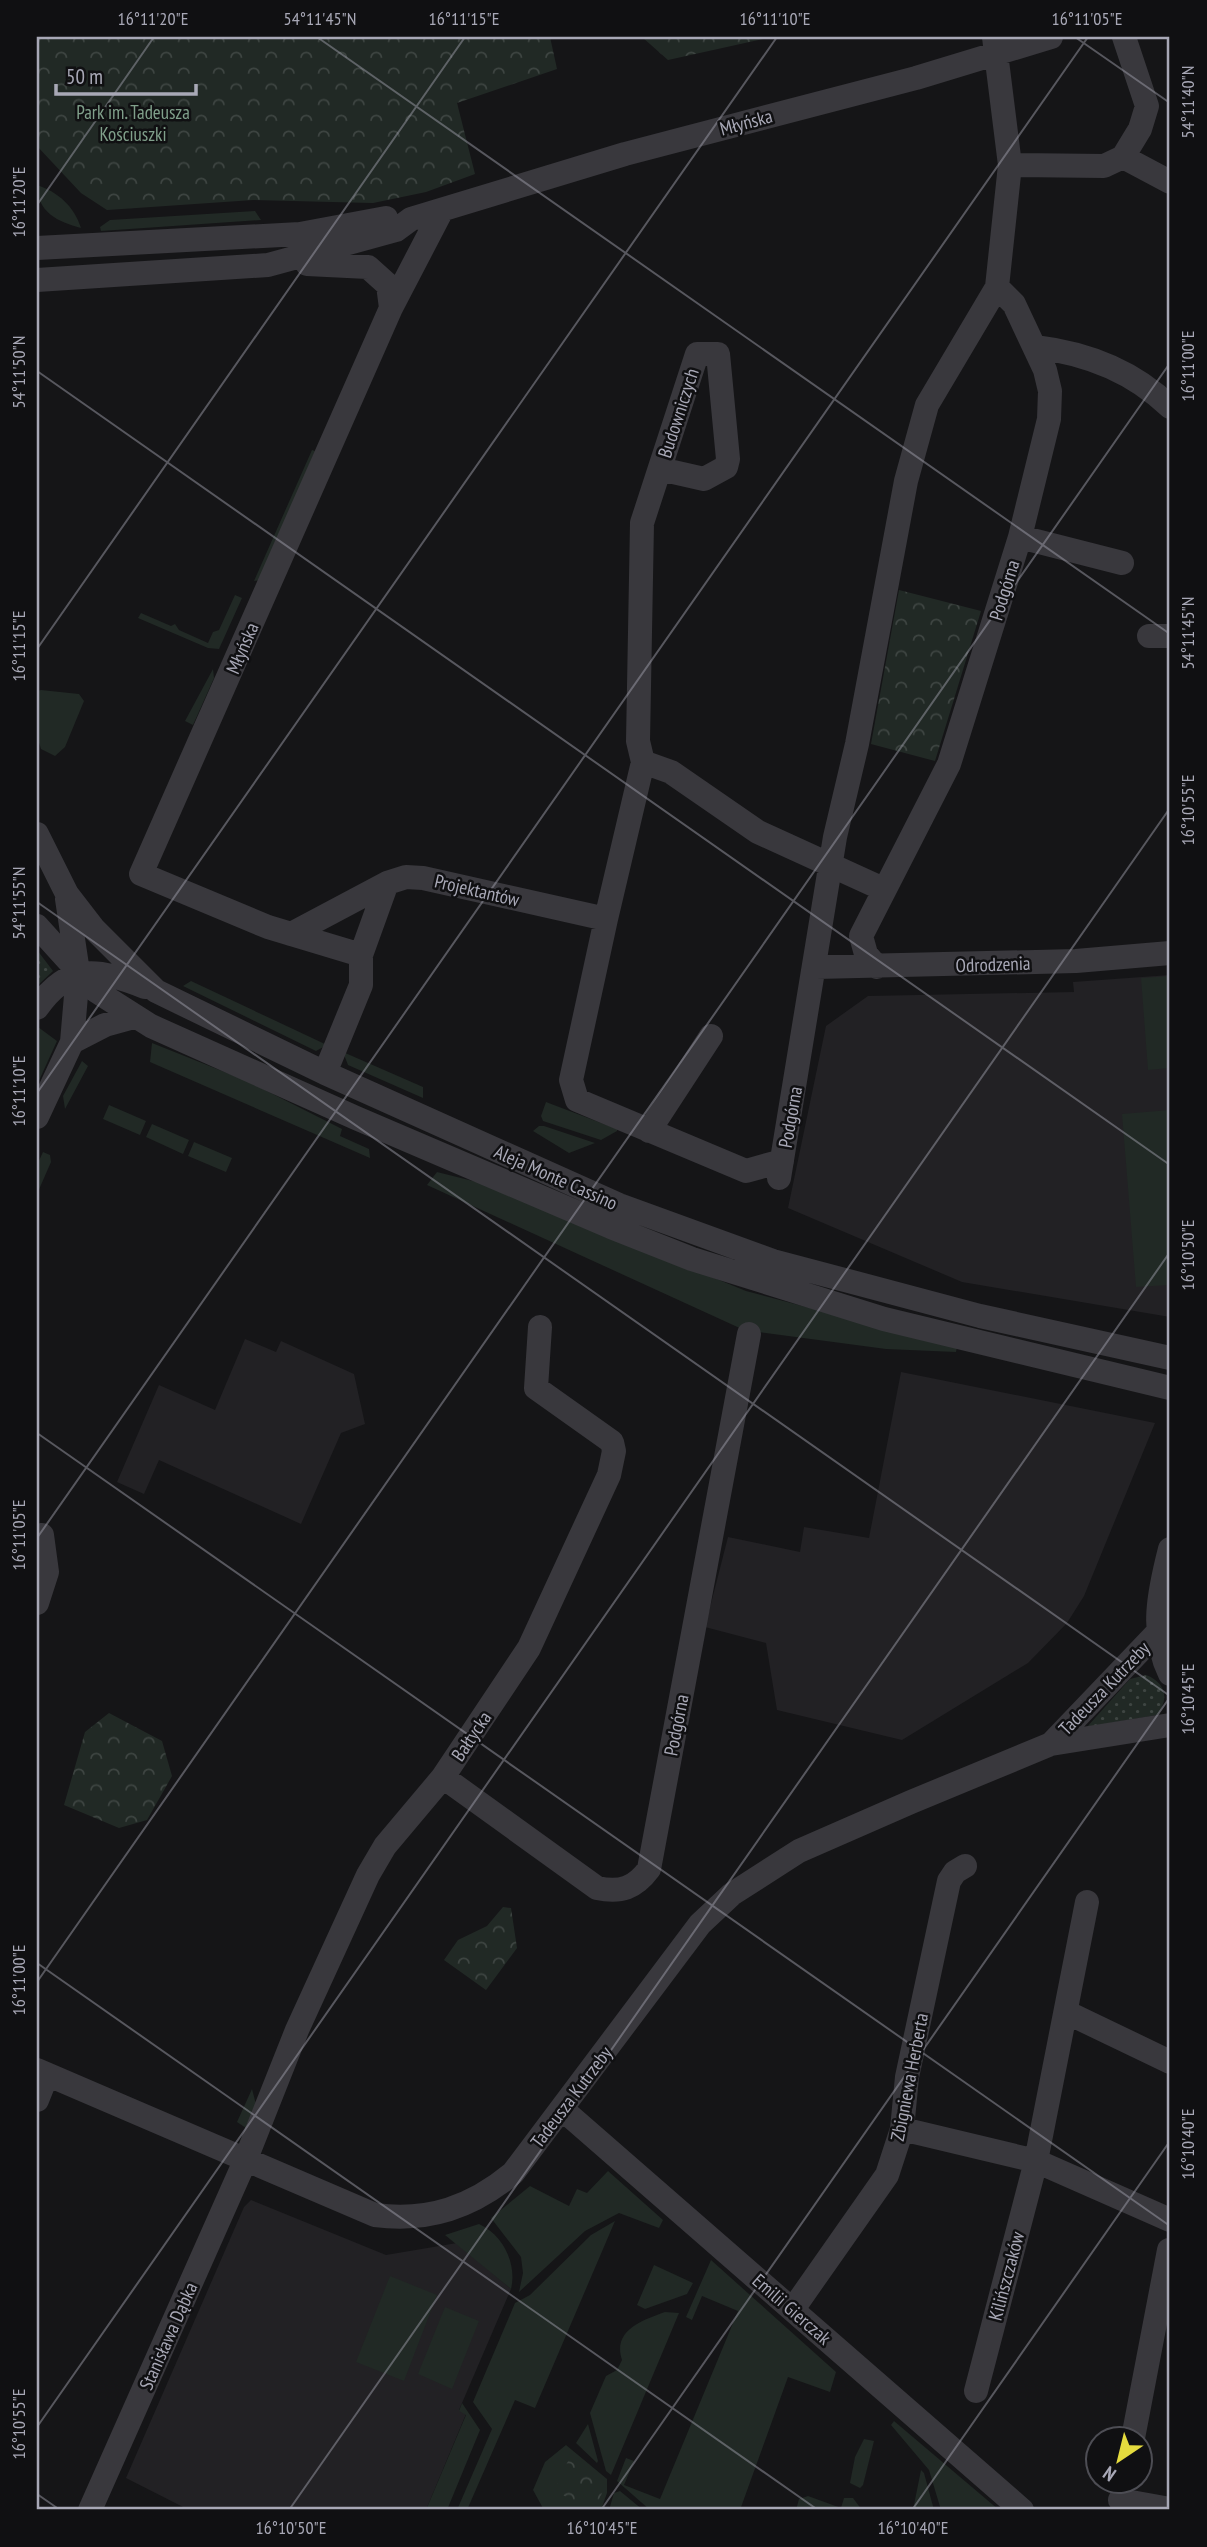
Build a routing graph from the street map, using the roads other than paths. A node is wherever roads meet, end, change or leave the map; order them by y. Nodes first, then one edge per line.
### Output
1 (1051, 37) edge
2 (1124, 37) edge
3 (996, 46) edge
4 (1123, 157) junction
5 (1010, 165) junction
6 (1170, 182) edge
7 (443, 210) junction
8 (411, 219) junction
9 (37, 248) edge
10 (268, 265) junction
11 (37, 281) edge
12 (997, 287) junction
13 (391, 308) junction
14 (1035, 347) junction
15 (1170, 407) edge
16 (660, 469) junction
17 (1020, 537) junction
18 (1122, 563) dead end
19 (643, 762) junction
20 (37, 834) edge
21 (831, 865) junction
22 (387, 883) junction
23 (883, 890) junction
24 (66, 894) junction
25 (606, 919) junction
26 (37, 926) edge
27 (291, 934) junction
28 (1170, 953) edge
29 (361, 955) junction
30 (816, 967) junction
31 (877, 967) junction
32 (78, 972) junction
33 (156, 991) junction
34 (37, 1008) edge
35 (134, 1017) junction
36 (711, 1036) dead end
37 (72, 1042) junction
38 (325, 1073) junction
39 (37, 1117) edge
40 (649, 1131) junction
41 (541, 1327) dead end
42 (748, 1334) dead end
43 (1170, 1358) edge
44 (1170, 1388) edge
45 (42, 1535) dead end
46 (1170, 1549) edge
47 (37, 1603) edge
48 (1157, 1633) junction
49 (1170, 1674) edge
50 (1170, 1725) edge
51 (1051, 1744) junction
52 (443, 1777) junction
53 (965, 1866) dead end
54 (1087, 1902) dead end
55 (1066, 2012) junction
56 (1170, 2062) edge
57 (42, 2073) edge
58 (37, 2100) edge
59 (562, 2109) junction
60 (902, 2129) junction
61 (245, 2161) junction
62 (1036, 2161) junction
63 (1170, 2220) edge
64 (1169, 2250) edge
65 (793, 2309) junction
66 (1160, 2360) edge
67 (976, 2391) dead end
68 (1138, 2424) edge
69 (1121, 2497) edge
70 (1170, 2509) edge
71 (90, 2510) edge
72 (1022, 2510) edge

1 - 3 street, Młyńska
2 - 4 street
3 - 5 street, Podgórna
3 - 7 street, Młyńska
4 - 5 street
4 - 6 street
5 - 12 street, Podgórna
7 - 8 street, Młyńska
7 - 13 street, Młyńska
8 - 9 street, Młyńska
8 - 10 street, Młyńska
10 - 11 street, Młyńska
10 - 13 street
12 - 14 street, Podgórna
12 - 21 street, Podgórna
13 - 27 street, Młyńska
14 - 15 street
14 - 17 street, Podgórna
16 - 16 street, Budowniczych
16 - 19 street, Budowniczych
17 - 18 street
17 - 23 street, Podgórna
19 - 21 street
19 - 25 street
20 - 24 street, Aleja Monte Cassino
21 - 23 street
21 - 30 street, Podgórna
22 - 25 street, Projektantów
22 - 27 street, Projektantów
22 - 29 street
23 - 31 street, Podgórna
24 - 32 street
24 - 33 street, Aleja Monte Cassino
25 - 40 street, Podgórna
26 - 32 street, Aleja Monte Cassino
27 - 29 street, Młyńska
28 - 31 street, Odrodzenia
29 - 38 street
30 - 31 street, Odrodzenia
30 - 40 street, Podgórna
32 - 33 street
32 - 34 street
32 - 35 street, Aleja Monte Cassino
32 - 37 street
33 - 38 street, Aleja Monte Cassino
35 - 37 street
35 - 44 street, Aleja Monte Cassino
36 - 40 street
37 - 39 street
38 - 43 street, Aleja Monte Cassino
41 - 52 street, Bałtycka
42 - 52 street, Podgórna
45 - 47 street
46 - 48 street, Tadeusza Kutrzeby
48 - 49 street, Tadeusza Kutrzeby
48 - 51 street, Tadeusza Kutrzeby
50 - 51 street, Tadeusza Kutrzeby
51 - 59 street, Tadeusza Kutrzeby
52 - 61 street, Bałtycka
53 - 60 street, Zbigniewa Herberta
54 - 55 street, Kilińszczaków
55 - 56 street
55 - 62 street, Kilińszczaków
57 - 58 street
57 - 61 street, Tadeusza Kutrzeby
59 - 61 street, Tadeusza Kutrzeby
59 - 65 street, Emilii Gierczak
60 - 62 street
60 - 65 street, Zbigniewa Herberta
61 - 71 street, Stanisława Dąbka
62 - 63 street
62 - 67 street, Kilińszczaków
64 - 66 street
65 - 72 street, Emilii Gierczak
66 - 68 street
69 - 70 street

